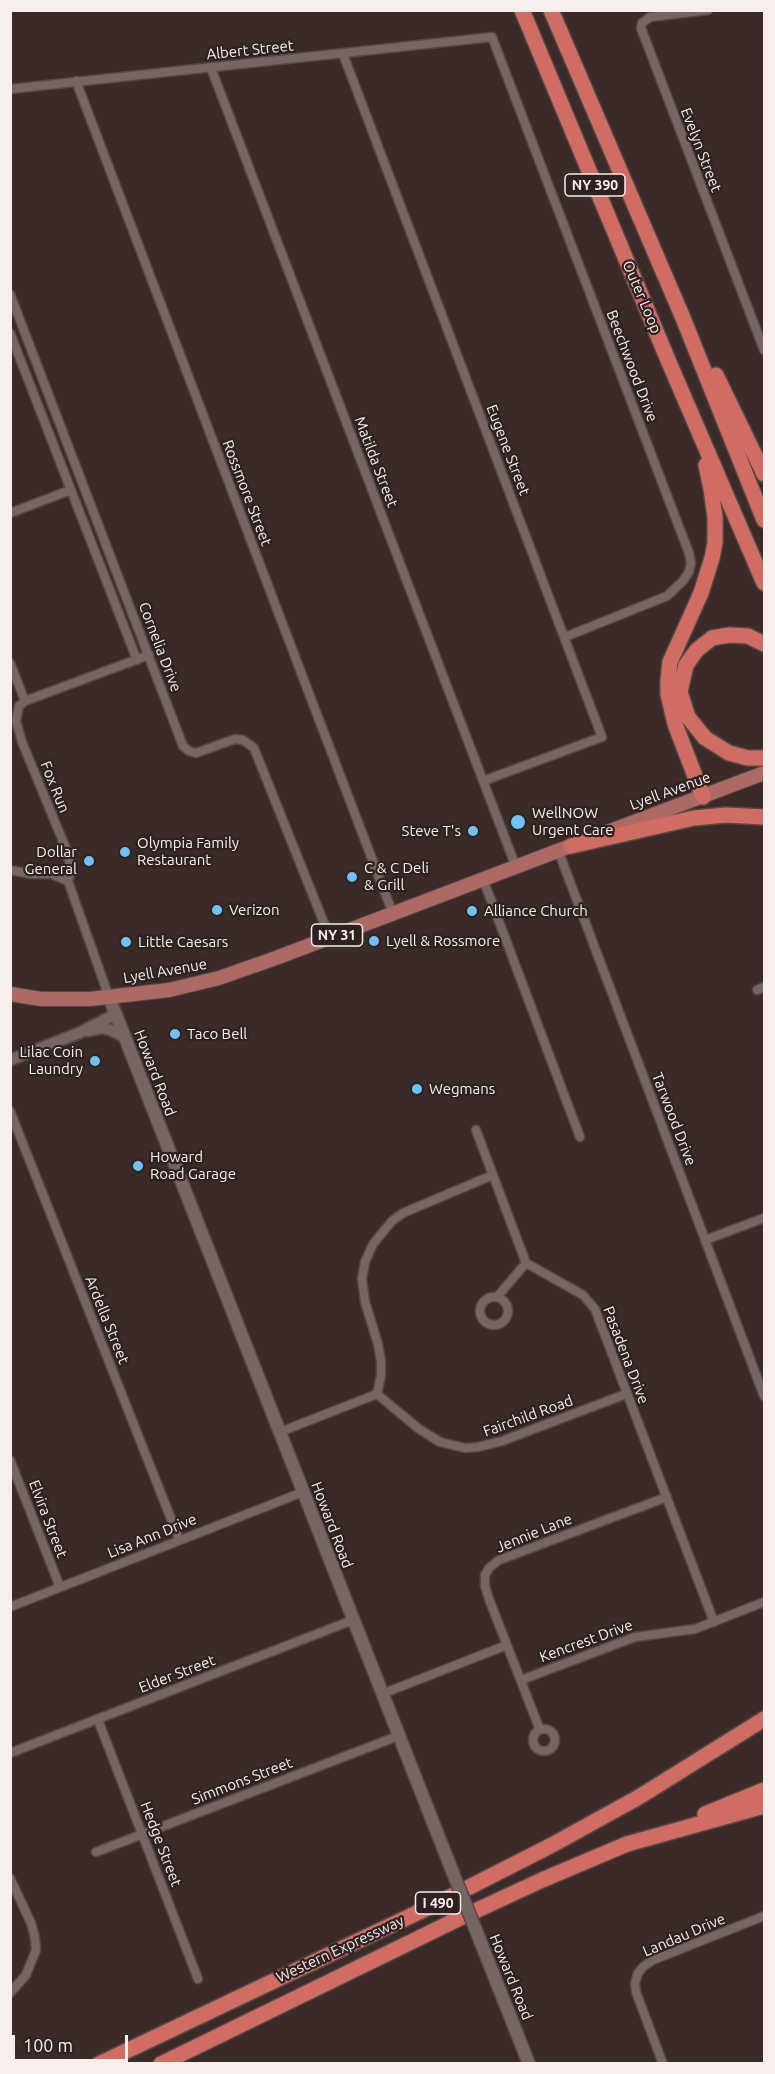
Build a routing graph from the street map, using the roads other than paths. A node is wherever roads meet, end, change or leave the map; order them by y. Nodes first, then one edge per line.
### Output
1 (522, 10) edge
2 (551, 10) edge
3 (708, 10) edge
4 (492, 37) joint
5 (343, 54) junction
6 (211, 68) junction
7 (76, 81) junction
8 (10, 89) edge
9 (10, 294) edge
10 (682, 318) junction
11 (10, 333) edge
12 (765, 350) edge
13 (668, 360) junction
14 (765, 474) edge
15 (71, 490) junction
16 (10, 513) edge
17 (765, 520) edge
18 (765, 583) edge
19 (565, 637) junction
20 (765, 644) edge
21 (149, 656) junction
22 (137, 660) junction
23 (10, 663) edge
24 (25, 701) junction
25 (765, 758) edge
26 (765, 773) edge
27 (483, 781) junction
28 (703, 797) junction
29 (765, 817) edge
30 (564, 848) junction
31 (516, 867) junction
32 (10, 870) edge
33 (483, 879) junction
34 (68, 881) junction
35 (393, 914) junction
36 (330, 938) junction
37 (10, 994) edge
38 (110, 997) junction
39 (116, 1014) junction
40 (79, 1033) junction
41 (124, 1037) junction
42 (10, 1060) edge
43 (10, 1111) edge
44 (476, 1130) dead end
45 (580, 1137) dead end
46 (493, 1175) junction
47 (765, 1218) edge
48 (705, 1240) junction
49 (526, 1263) junction
50 (496, 1297) dead end
51 (377, 1394) junction
52 (626, 1394) junction
53 (765, 1396) edge
54 (280, 1432) junction
55 (10, 1460) edge
56 (303, 1492) junction
57 (667, 1497) junction
58 (179, 1539) junction
59 (60, 1587) junction
60 (765, 1602) edge
61 (10, 1607) edge
62 (353, 1620) junction
63 (714, 1622) junction
64 (507, 1646) junction
65 (521, 1680) junction
66 (382, 1694) junction
67 (98, 1719) junction
68 (765, 1719) edge
69 (540, 1730) dead end
70 (398, 1736) junction
71 (10, 1753) edge
72 (765, 1790) edge
73 (765, 1806) edge
74 (142, 1834) junction
75 (627, 1844) junction
76 (96, 1852) dead end
77 (10, 1878) edge
78 (765, 1916) edge
79 (198, 1979) dead end
80 (10, 1993) edge
81 (99, 2064) edge
82 (161, 2064) edge
83 (529, 2064) edge
84 (663, 2064) edge

1 - 13 highway, Outer Loop / NY 390
2 - 10 highway, Outer Loop / NY 390
3 - 12 street, Evelyn Street
4 - 5 street, Albert Street
4 - 19 street, Beechwood Drive
5 - 6 street, Albert Street
5 - 19 street, Eugene Street
6 - 7 street, Albert Street
6 - 27 street, Matilda Street
7 - 8 street, Albert Street
7 - 35 street, Rossmore Street
9 - 21 street, Cornelia Drive
10 - 14 highway
10 - 17 highway, Outer Loop / NY 390
11 - 15 street
13 - 18 highway, Outer Loop / NY 390
13 - 28 highway
15 - 16 street
15 - 22 street
19 - 27 street, Eugene Street
20 - 25 highway
21 - 22 street
21 - 36 street, Cornelia Drive
22 - 24 street
23 - 24 street
24 - 34 street, Fox Run
26 - 28 main road, Lyell Avenue / NY 31
27 - 31 street, Matilda Street
28 - 30 main road, Lyell Avenue / NY 31
29 - 30 highway
30 - 31 main road, Lyell Avenue / NY 31
30 - 48 street, Tarwood Drive
31 - 33 main road, Lyell Avenue / NY 31
32 - 34 street
33 - 35 main road, Lyell Avenue / NY 31
33 - 45 street
34 - 38 street, Fox Run
35 - 36 main road, Lyell Avenue / NY 31
36 - 38 main road, Lyell Avenue / NY 31
37 - 38 main road, NY 31
38 - 39 main road, Howard Road
39 - 40 street
39 - 41 main road, Howard Road
40 - 41 street
40 - 42 street
41 - 54 main road, Howard Road
43 - 58 street, Ardella Street
44 - 46 street
46 - 49 street
46 - 51 street
47 - 48 street
48 - 53 street, Tarwood Drive
49 - 50 street
49 - 52 street, Pasadena Drive
51 - 52 street, Fairchild Road
51 - 54 street
52 - 57 street, Pasadena Drive
54 - 56 main road, Howard Road
55 - 59 street, Elvira Street
56 - 58 street, Lisa Ann Drive
56 - 62 main road, Howard Road
57 - 63 street, Pasadena Drive
57 - 64 street, Jennie Lane
58 - 59 street, Lisa Ann Drive
59 - 61 street, Lisa Ann Drive
60 - 63 street, Kencrest Drive
62 - 66 main road, Howard Road
62 - 67 street, Elder Street
63 - 65 street, Kencrest Drive
64 - 65 street
64 - 66 street
65 - 69 street
66 - 70 main road, Howard Road
67 - 71 street, Elder Street
67 - 74 street, Hedge Street
68 - 81 highway, Western Expressway / I 490
70 - 74 street, Simmons Street
70 - 83 main road, Howard Road, bridge
72 - 75 highway
73 - 75 highway, Western Expressway / I 490
74 - 76 street, Simmons Street
74 - 79 street, Hedge Street
75 - 82 highway, Western Expressway / I 490
77 - 80 street
78 - 84 street, Landau Drive

